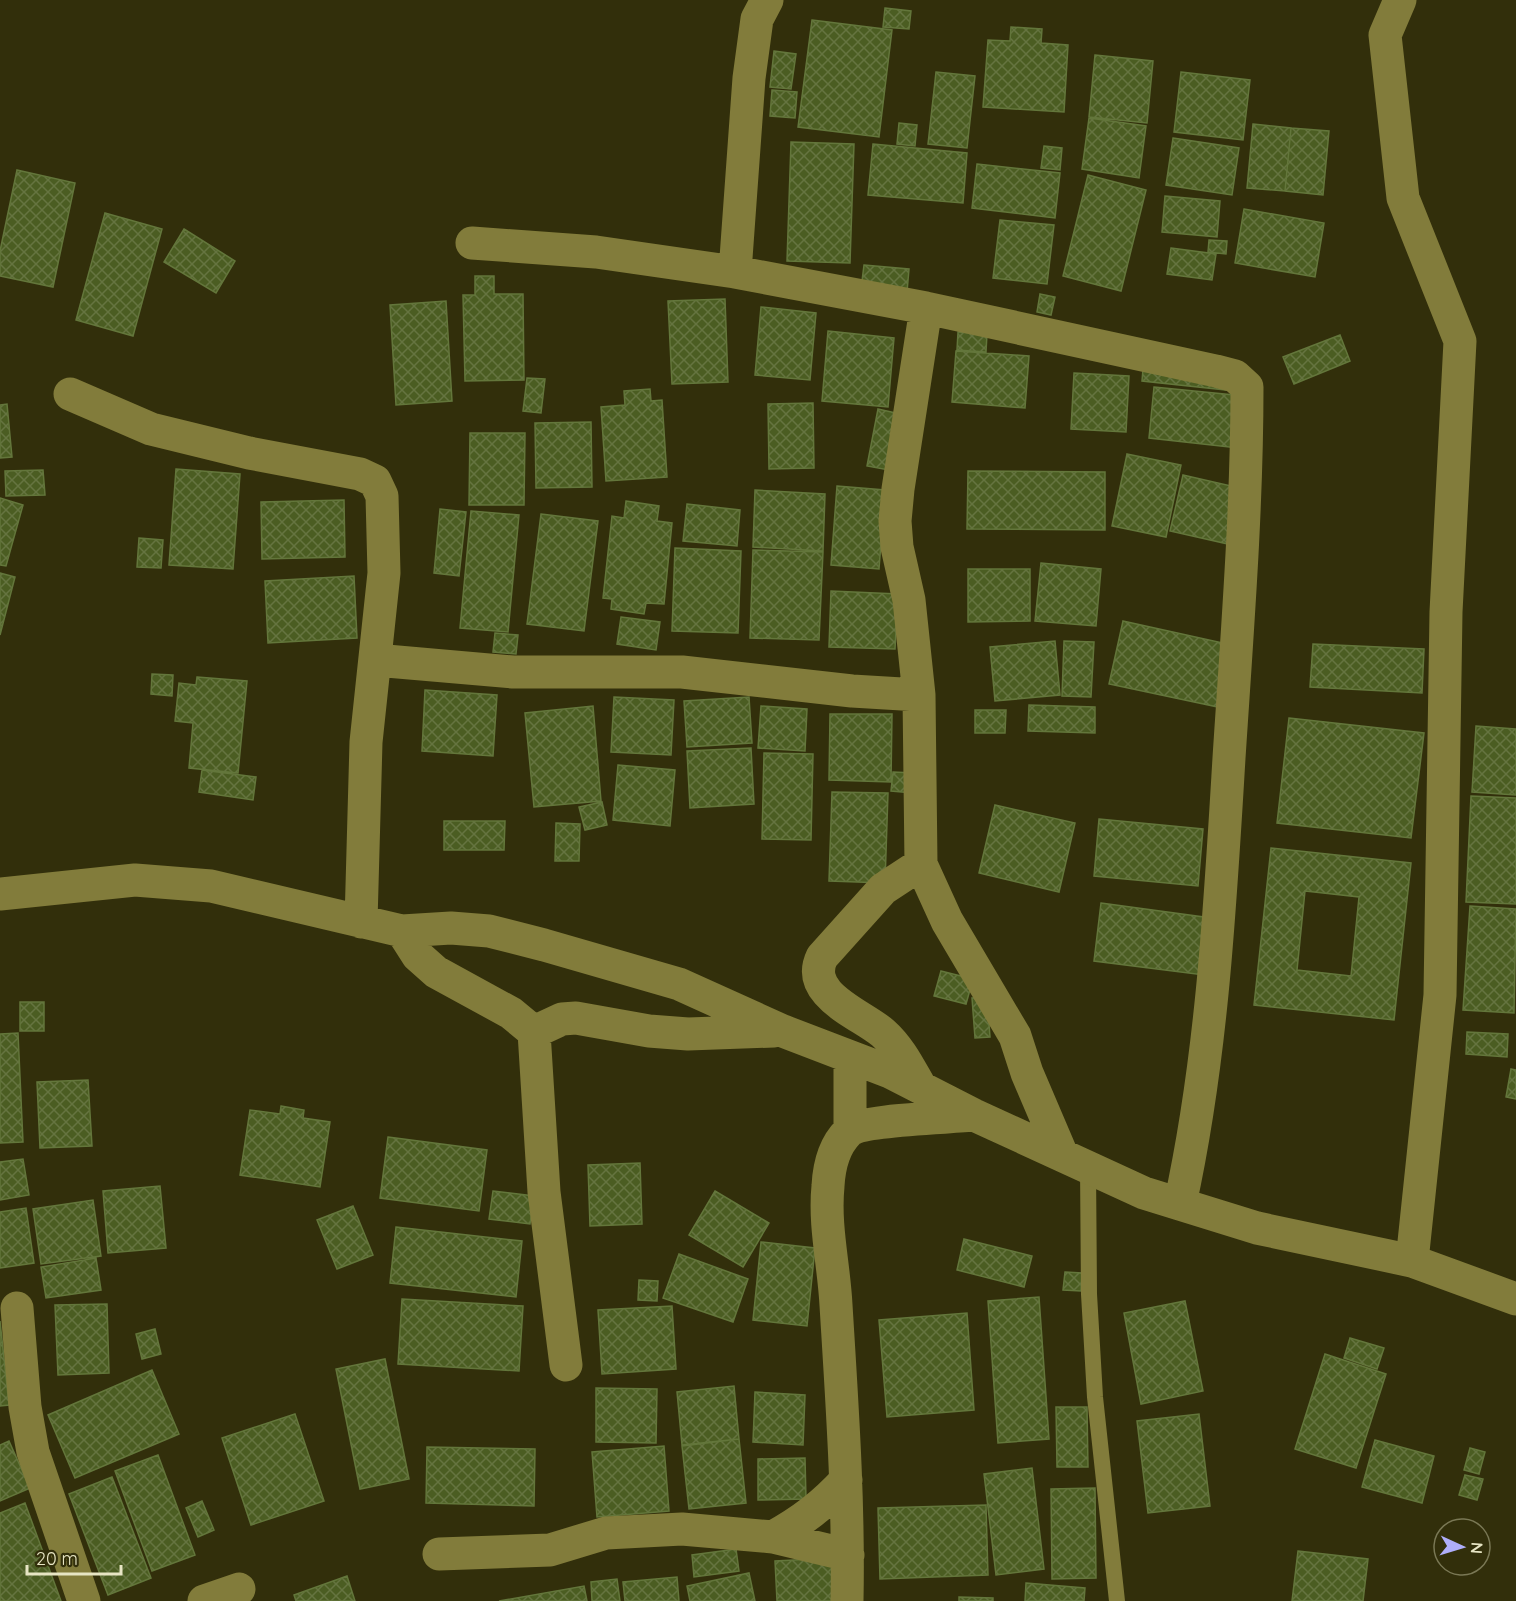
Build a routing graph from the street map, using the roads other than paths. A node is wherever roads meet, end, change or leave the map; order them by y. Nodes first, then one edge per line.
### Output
1 (766, 0) edge
2 (1400, 0) edge
3 (472, 243) dead end
4 (735, 272) junction
5 (926, 308) junction
6 (70, 394) dead end
7 (375, 660) junction
8 (919, 695) junction
9 (921, 864) junction
10 (0, 894) edge
11 (361, 922) junction
12 (402, 931) junction
13 (783, 1031) junction
14 (534, 1032) junction
15 (850, 1057) junction
16 (921, 1088) junction
17 (974, 1115) junction
18 (850, 1130) junction
19 (1075, 1161) junction
20 (1180, 1204) junction
21 (1412, 1261) junction
22 (1516, 1299) edge
23 (17, 1308) dead end
24 (566, 1365) dead end
25 (846, 1480) junction
26 (773, 1537) junction
27 (439, 1554) dead end
28 (848, 1555) junction
29 (239, 1589) dead end
30 (84, 1601) edge
31 (204, 1601) edge
32 (847, 1601) edge
33 (1117, 1601) edge

1 - 4 street
2 - 21 street
3 - 4 street
4 - 5 street
5 - 8 street
5 - 20 street
6 - 7 street
7 - 8 street
7 - 11 street
8 - 9 street
9 - 16 street
9 - 19 street
10 - 11 street
11 - 12 street
12 - 13 street
12 - 14 street
13 - 14 street
13 - 15 street
14 - 24 street
15 - 16 street
15 - 18 street
16 - 17 street
17 - 18 street
17 - 19 street
18 - 25 street
19 - 20 street
19 - 33 lane
20 - 21 street
21 - 22 street
23 - 30 street
25 - 26 street
25 - 28 street
26 - 27 street
26 - 28 street
28 - 32 street
29 - 31 street

